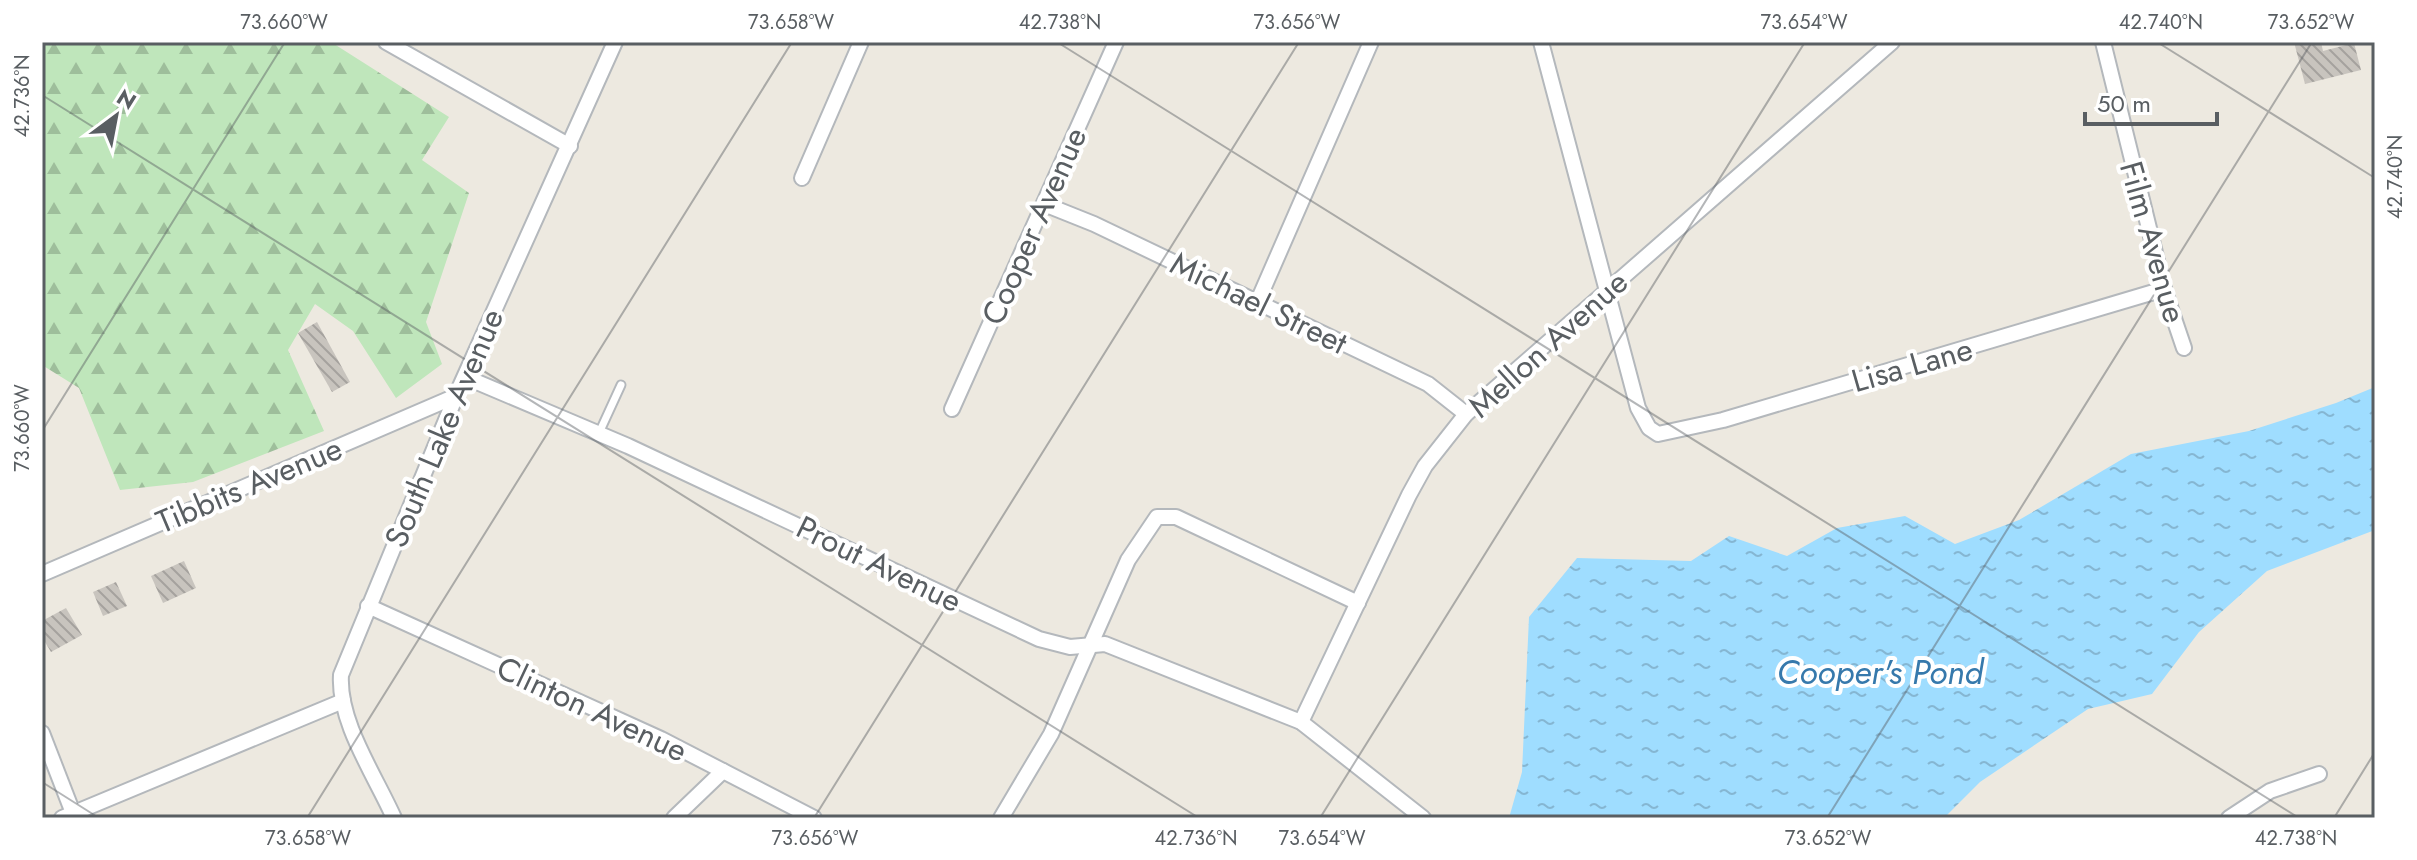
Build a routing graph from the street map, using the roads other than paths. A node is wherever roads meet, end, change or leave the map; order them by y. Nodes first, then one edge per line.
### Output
1 (386, 42) edge
2 (615, 42) edge
3 (861, 42) edge
4 (1116, 42) edge
5 (1371, 42) edge
6 (1541, 42) edge
7 (1892, 42) edge
8 (2103, 42) edge
9 (570, 146) junction
10 (802, 178) dead end
11 (1044, 204) junction
12 (2164, 289) junction
13 (1605, 293) junction
14 (1257, 303) junction
15 (2184, 348) dead end
16 (465, 377) junction
17 (621, 385) dead end
18 (456, 396) junction
19 (952, 409) dead end
20 (1466, 414) junction
21 (599, 433) junction
22 (42, 574) edge
23 (1358, 603) junction
24 (368, 606) junction
25 (1089, 645) junction
26 (343, 701) junction
27 (1301, 722) junction
28 (42, 733) edge
29 (723, 771) junction
30 (2319, 774) dead end
31 (68, 815) edge
32 (394, 818) edge
33 (674, 818) edge
34 (814, 818) edge
35 (1001, 818) edge
36 (1423, 818) edge
37 (2229, 818) edge

1 - 9 street
2 - 9 street, South Lake Avenue
3 - 10 street
4 - 11 street, Cooper Avenue
5 - 14 street
6 - 13 street
7 - 13 street, Mellon Avenue
8 - 12 street, Film Avenue
9 - 16 street, South Lake Avenue
11 - 14 street, Michael Street
11 - 19 street, Cooper Avenue
12 - 13 street, Lisa Lane
12 - 15 street, Film Avenue
13 - 20 street, Mellon Avenue
14 - 20 street, Michael Street
16 - 18 street, South Lake Avenue
16 - 21 street, Prout Avenue
17 - 21 lane
18 - 22 street, Tibbits Avenue
18 - 24 street, South Lake Avenue
20 - 23 street, Mellon Avenue
21 - 25 street, Prout Avenue
23 - 25 street
23 - 27 street, Mellon Avenue
24 - 26 street, South Lake Avenue
24 - 29 street, Clinton Avenue
25 - 27 street, Prout Avenue
25 - 35 street
26 - 31 street
26 - 32 street, South Lake Avenue
27 - 36 street, Prout Avenue
28 - 31 street
29 - 33 street
29 - 34 street, Clinton Avenue
30 - 37 street

